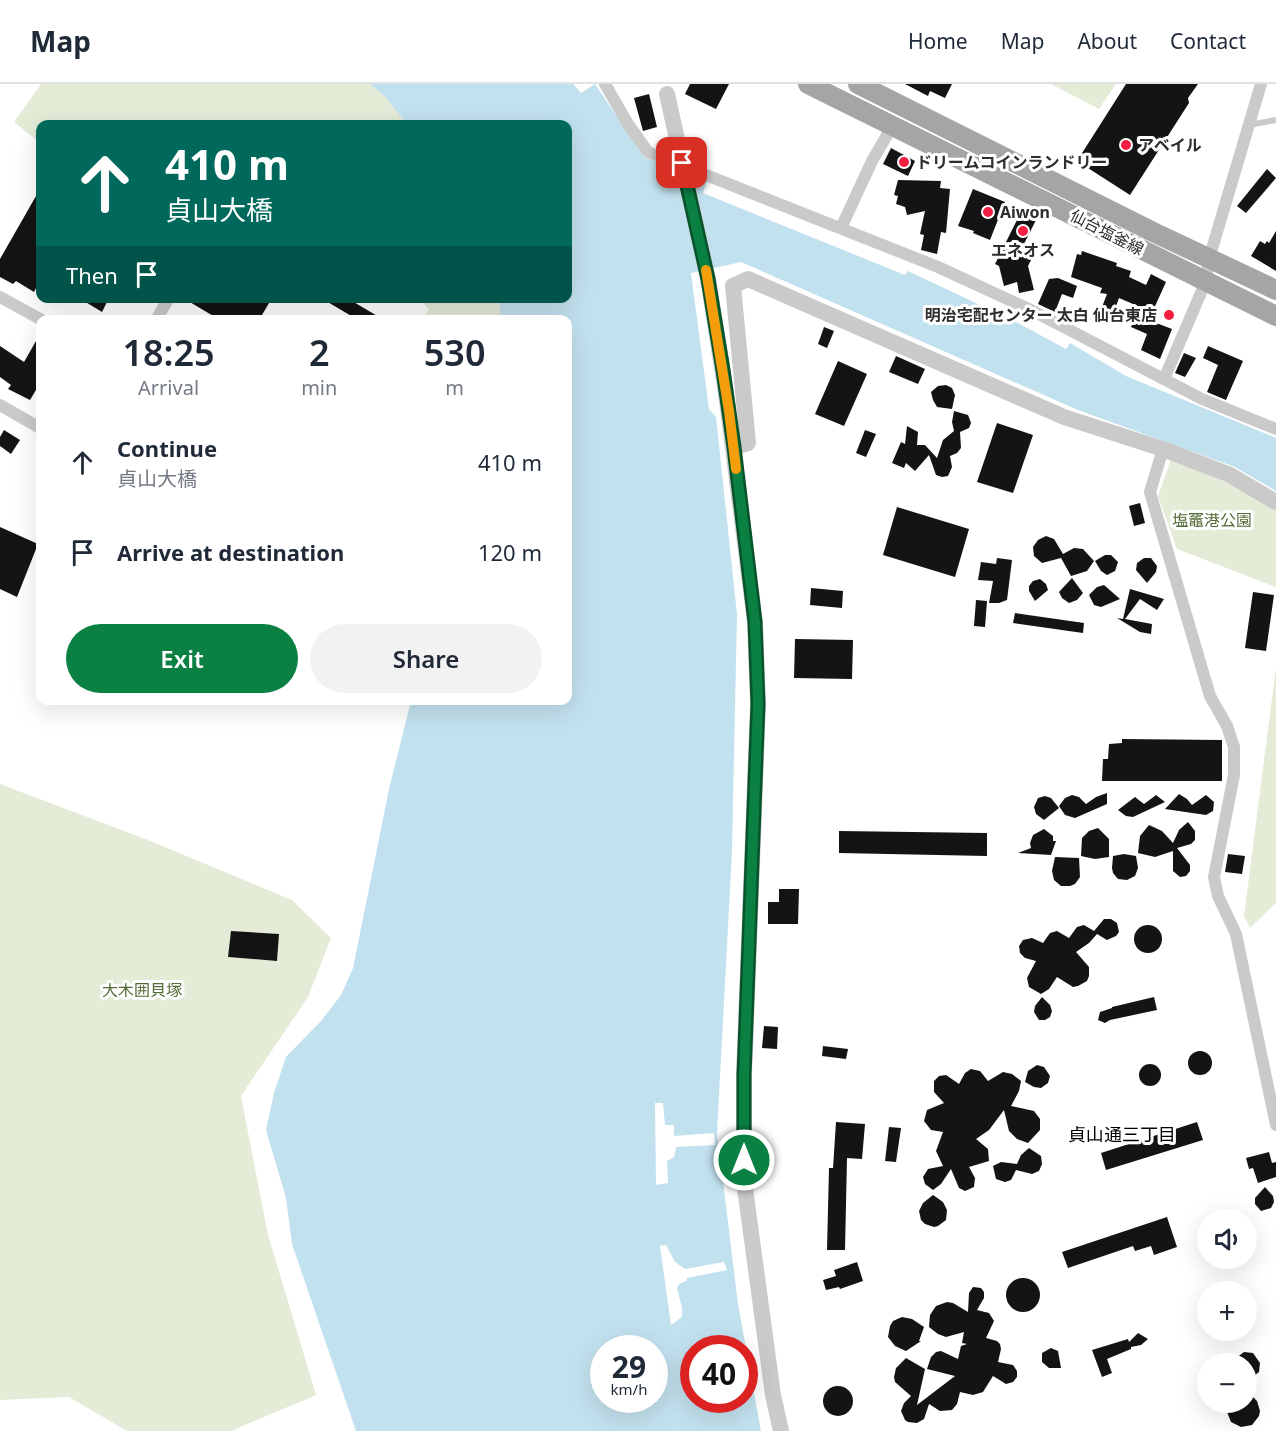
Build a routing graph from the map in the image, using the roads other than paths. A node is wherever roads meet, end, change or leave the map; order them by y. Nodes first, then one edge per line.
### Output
1 (605, 84) edge
2 (808, 84) edge
3 (858, 84) edge
4 (1261, 84) edge
5 (666, 89) edge
6 (834, 90) edge
7 (1276, 120) edge
8 (893, 125) junction
9 (1248, 125) junction
10 (841, 228) junction
11 (1209, 259) junction
12 (1206, 281) junction
13 (1276, 290) edge
14 (0, 297) edge
15 (1276, 316) edge
16 (36, 317) edge
17 (1164, 379) junction
18 (0, 405) edge
19 (36, 426) edge
20 (1276, 429) edge
21 (734, 447) junction
22 (1163, 449) junction
23 (1276, 502) edge
24 (1276, 1125) edge
25 (781, 1431) edge

1 - 10 street
2 - 6 main road, 仙台塩釜線
3 - 11 main road, 仙台塩釜線
4 - 9 street
5 - 21 street, bridge
6 - 8 main road, 仙台塩釜線
7 - 9 lane
8 - 10 street
8 - 12 main road, 仙台塩釜線
9 - 11 street
10 - 17 street
11 - 12 street
11 - 13 main road, 仙台塩釜線
12 - 15 main road, 仙台塩釜線
12 - 17 street
14 - 16 street
17 - 20 street
18 - 19 street
21 - 22 street
21 - 25 street
22 - 23 street
22 - 24 street

